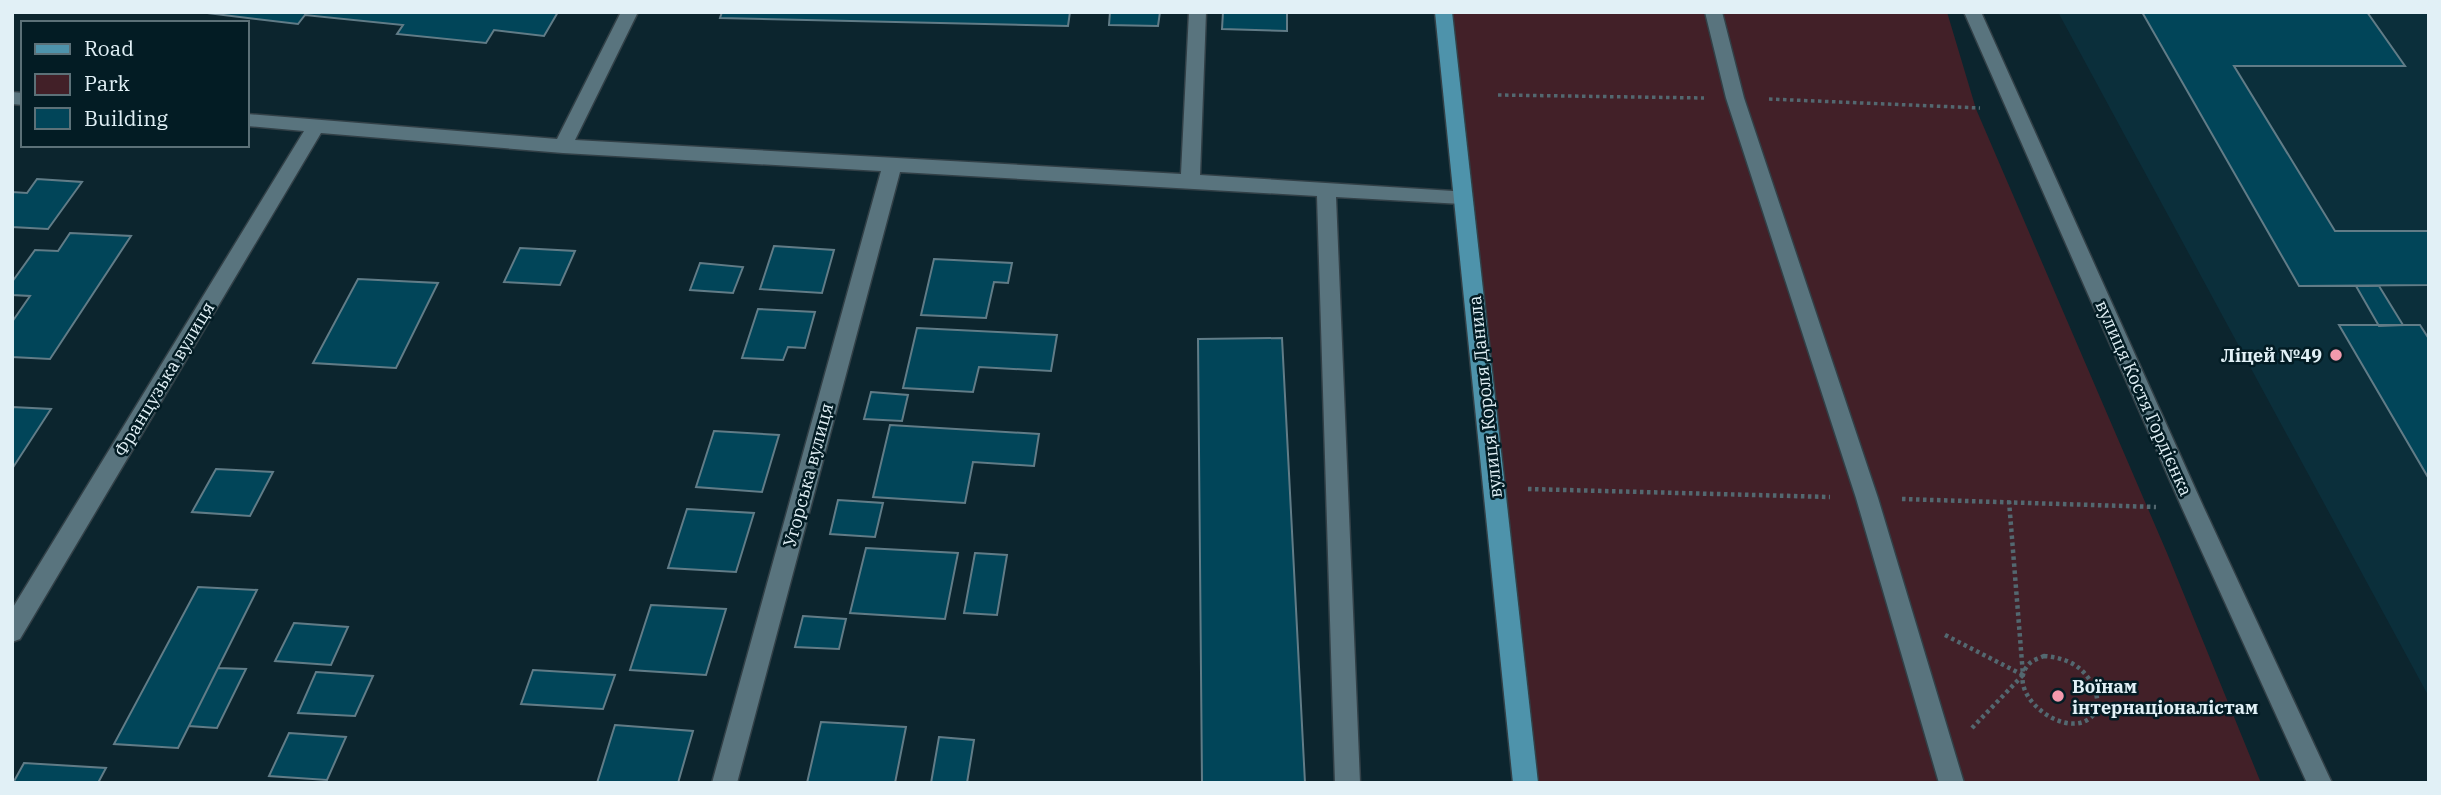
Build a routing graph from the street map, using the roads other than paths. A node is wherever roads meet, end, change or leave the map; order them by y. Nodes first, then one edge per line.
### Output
1 (630, 12) edge
2 (1198, 12) edge
3 (1443, 12) edge
4 (1713, 12) edge
5 (1972, 12) edge
6 (248, 120) edge
7 (316, 126) junction
8 (563, 146) junction
9 (892, 166) junction
10 (1190, 181) junction
11 (1326, 191) junction
12 (1462, 197) junction
13 (12, 631) edge
14 (724, 783) edge
15 (1348, 783) edge
16 (1526, 783) edge
17 (1952, 783) edge
18 (2320, 783) edge

1 - 8 street
2 - 10 street
3 - 12 main road, вулиця Короля Данила
4 - 17 street
5 - 18 street, вулиця Костя Гордієнка
6 - 7 street
7 - 8 street
7 - 13 street, Французька вулиця
8 - 9 street
9 - 10 street
9 - 14 street, Угорська вулиця
10 - 11 street
11 - 12 street
11 - 15 street
12 - 16 main road, вулиця Короля Данила

